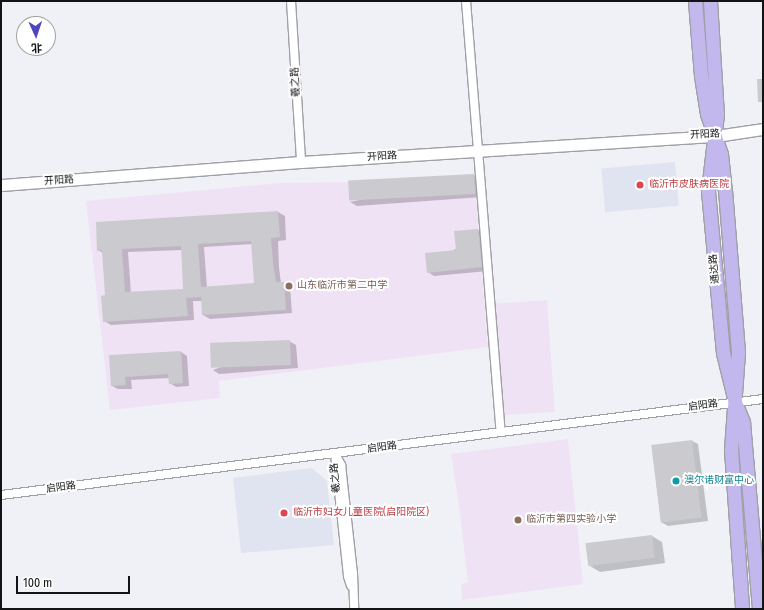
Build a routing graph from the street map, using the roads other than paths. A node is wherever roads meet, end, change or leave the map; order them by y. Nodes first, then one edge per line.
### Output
1 (291, 1) edge
2 (466, 1) edge
3 (694, 1) edge
4 (710, 1) edge
5 (763, 129) edge
6 (716, 136) junction
7 (478, 150) junction
8 (301, 162) junction
9 (1, 185) edge
10 (763, 399) edge
11 (735, 402) junction
12 (501, 432) junction
13 (335, 454) junction
14 (1, 495) edge
15 (758, 543) edge
16 (354, 609) edge
17 (742, 609) edge
18 (759, 609) edge

1 - 8 street, 羲之路
2 - 7 street
3 - 6 main road
4 - 6 main road, 通达路
5 - 6 street, 开阳路
6 - 7 street, 开阳路
6 - 11 main road, 通达路
7 - 8 street, 开阳路
7 - 12 street
8 - 9 street, 开阳路
10 - 11 street, 启阳路
11 - 12 street, 启阳路
11 - 15 main road, 通达路
11 - 17 main road, 通达路
12 - 13 street, 启阳路
13 - 14 street, 启阳路
13 - 16 street, 羲之路
15 - 18 main road, 通达路

